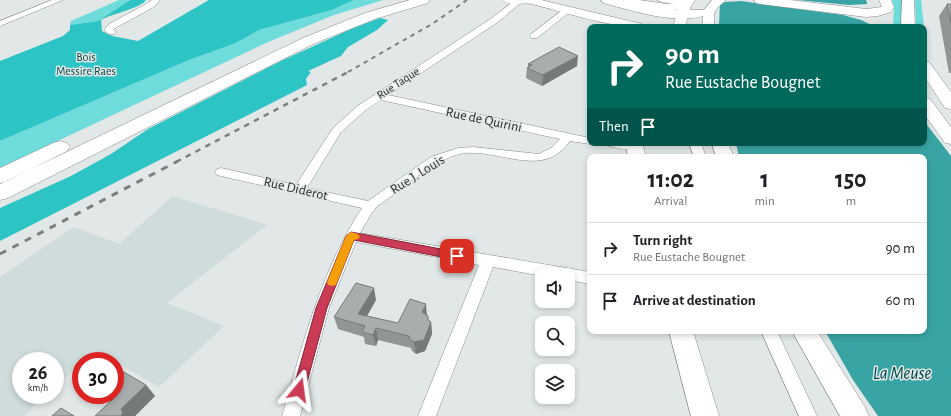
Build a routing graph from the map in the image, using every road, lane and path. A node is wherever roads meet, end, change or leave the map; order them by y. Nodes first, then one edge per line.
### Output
1 (59, 0) edge
2 (156, 0) edge
3 (392, 0) edge
4 (424, 0) edge
5 (519, 0) edge
6 (607, 0) edge
7 (628, 0) edge
8 (680, 0) edge
9 (684, 0) edge
10 (690, 0) edge
11 (694, 0) edge
12 (720, 0) edge
13 (760, 0) edge
14 (780, 0) edge
15 (884, 0) edge
16 (908, 0) edge
17 (658, 6) edge
18 (841, 9) junction
19 (568, 10) junction
20 (874, 17) junction
21 (691, 18) edge
22 (0, 24) edge
23 (626, 24) edge
24 (708, 24) edge
25 (908, 24) edge
26 (112, 32) dead end
27 (534, 36) dead end
28 (927, 70) edge
29 (378, 96) junction
30 (950, 101) edge
31 (927, 106) edge
32 (567, 137) junction
33 (951, 139) edge
34 (587, 140) edge
35 (625, 146) edge
36 (635, 148) edge
37 (222, 172) dead end
38 (0, 176) edge
39 (300, 189) junction
40 (0, 194) edge
41 (370, 206) junction
42 (351, 236) junction
43 (488, 262) junction
44 (587, 278) edge
45 (682, 334) edge
46 (770, 334) edge
47 (806, 334) edge
48 (291, 416) edge
49 (428, 416) edge
50 (706, 416) edge
51 (808, 416) edge
52 (855, 416) edge

1 - 22 street
2 - 26 street
3 - 38 highway
4 - 40 highway
5 - 19 main road
5 - 29 street, Rue Taque
6 - 17 highway
7 - 9 main road
8 - 17 street
10 - 21 main road
11 - 21 main road
12 - 24 main road
13 - 18 main road
14 - 18 main road
15 - 20 main road
16 - 25 main road
17 - 21 highway
18 - 20 main road
18 - 20 main road
19 - 23 main road
19 - 27 street
28 - 30 main road
29 - 32 street, Rue de Quirini
29 - 39 street, Rue Taque
31 - 33 main road
32 - 34 street, Rue de Quirini
32 - 41 street, Rue J. Louis
35 - 36 street
37 - 39 street, Rue Diderot
39 - 41 street, Rue Diderot
41 - 42 street, Rue J. Louis
42 - 43 street
42 - 48 street, Rue J. Louis
43 - 44 street
43 - 49 street
45 - 50 main road
46 - 51 street
47 - 52 main road

